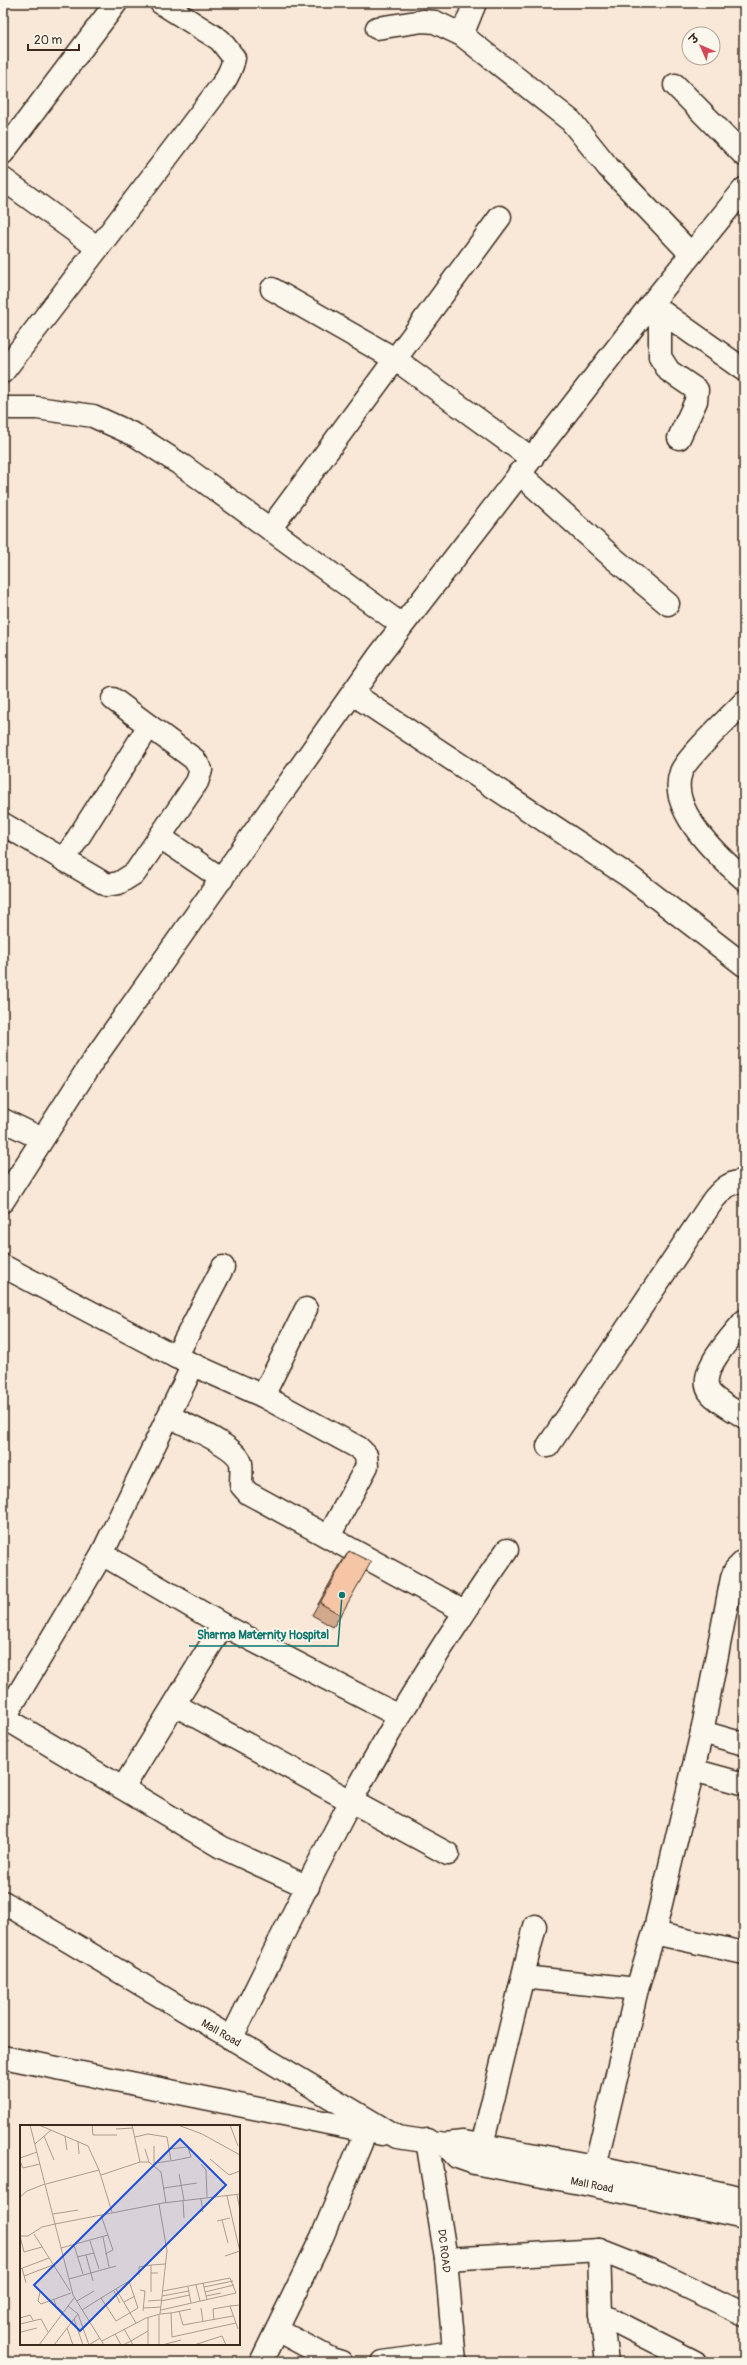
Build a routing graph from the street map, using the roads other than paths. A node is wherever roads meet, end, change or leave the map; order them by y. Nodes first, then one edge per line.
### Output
1 (116, 3) edge
2 (161, 3) edge
3 (475, 3) edge
4 (377, 28) dead end
5 (462, 35) junction
6 (675, 85) dead end
7 (3, 153) edge
8 (744, 155) edge
9 (3, 180) edge
10 (744, 189) edge
11 (500, 217) dead end
12 (98, 248) junction
13 (691, 254) junction
14 (272, 289) dead end
15 (656, 307) junction
16 (395, 359) junction
17 (744, 370) edge
18 (3, 372) edge
19 (3, 408) edge
20 (679, 438) dead end
21 (525, 466) junction
22 (270, 529) junction
23 (668, 604) dead end
24 (402, 625) junction
25 (353, 694) junction
26 (113, 699) dead end
27 (744, 702) edge
28 (150, 726) junction
29 (3, 824) edge
30 (160, 837) junction
31 (64, 860) junction
32 (742, 874) edge
33 (222, 879) junction
34 (744, 965) edge
35 (3, 1120) edge
36 (42, 1139) junction
37 (744, 1181) edge
38 (3, 1201) edge
39 (3, 1266) edge
40 (223, 1267) dead end
41 (306, 1309) dead end
42 (744, 1321) edge
43 (184, 1361) junction
44 (263, 1396) junction
45 (169, 1416) junction
46 (744, 1417) edge
47 (548, 1446) dead end
48 (329, 1536) junction
49 (507, 1550) dead end
50 (102, 1554) junction
51 (743, 1560) edge
52 (464, 1611) junction
53 (223, 1625) junction
54 (175, 1705) junction
55 (399, 1716) junction
56 (4, 1719) edge
57 (702, 1732) junction
58 (744, 1744) edge
59 (693, 1770) junction
60 (744, 1784) edge
61 (123, 1788) junction
62 (352, 1800) junction
63 (448, 1854) dead end
64 (308, 1887) junction
65 (3, 1902) edge
66 (535, 1926) dead end
67 (654, 1933) junction
68 (744, 1953) edge
69 (523, 1977) junction
70 (637, 1989) junction
71 (231, 2039) junction
72 (3, 2057) edge
73 (366, 2131) junction
74 (397, 2137) junction
75 (436, 2142) junction
76 (482, 2145) junction
77 (592, 2175) junction
78 (744, 2198) edge
79 (744, 2218) edge
80 (599, 2250) junction
81 (446, 2259) junction
82 (601, 2314) junction
83 (744, 2314) edge
84 (277, 2330) junction
85 (454, 2357) edge
86 (261, 2362) edge
87 (341, 2362) edge
88 (383, 2362) edge
89 (607, 2362) edge
90 (695, 2362) edge

1 - 7 main road
2 - 12 main road
3 - 5 main road
4 - 5 main road
5 - 13 main road
6 - 8 main road
9 - 12 main road
10 - 13 main road
11 - 16 main road
12 - 18 main road
13 - 15 main road
14 - 16 main road
15 - 17 main road
15 - 20 main road
15 - 21 main road
16 - 21 main road
16 - 22 main road
19 - 22 main road
21 - 23 main road
21 - 24 main road
22 - 24 main road
24 - 25 main road
25 - 33 main road
25 - 34 main road
26 - 28 main road
27 - 32 main road
28 - 30 main road
28 - 31 main road
29 - 31 main road
30 - 31 main road
30 - 33 main road
33 - 36 main road
35 - 36 main road
36 - 38 main road
37 - 47 main road
39 - 43 main road
40 - 43 main road
41 - 44 main road
42 - 46 main road
43 - 44 main road
43 - 45 main road
44 - 48 main road
45 - 48 main road
45 - 50 main road
48 - 52 main road
49 - 52 main road
50 - 53 main road
50 - 56 main road
51 - 57 main road
52 - 55 main road
53 - 54 main road
53 - 55 main road
54 - 61 main road
54 - 62 main road
55 - 62 main road
56 - 61 main road
57 - 58 main road
57 - 59 main road
59 - 60 main road
59 - 67 main road
61 - 64 main road
62 - 63 main road
62 - 64 main road
64 - 71 main road
65 - 71 main road, Mall Road
66 - 69 main road
67 - 68 main road
67 - 70 main road
69 - 70 main road
69 - 76 main road
70 - 77 main road
71 - 74 main road, Mall Road
72 - 73 main road
73 - 74 main road
73 - 84 main road
74 - 75 main road, Mall Road
75 - 76 main road, Mall Road
75 - 77 main road, Mall Road
75 - 81 main road, DC ROAD
76 - 77 main road, Mall Road
77 - 78 main road, Mall Road
77 - 79 main road, Mall Road
80 - 81 main road
80 - 82 main road
80 - 83 main road
81 - 85 main road, DC ROAD
82 - 89 main road
82 - 90 main road
84 - 86 main road
84 - 87 main road
85 - 88 main road

